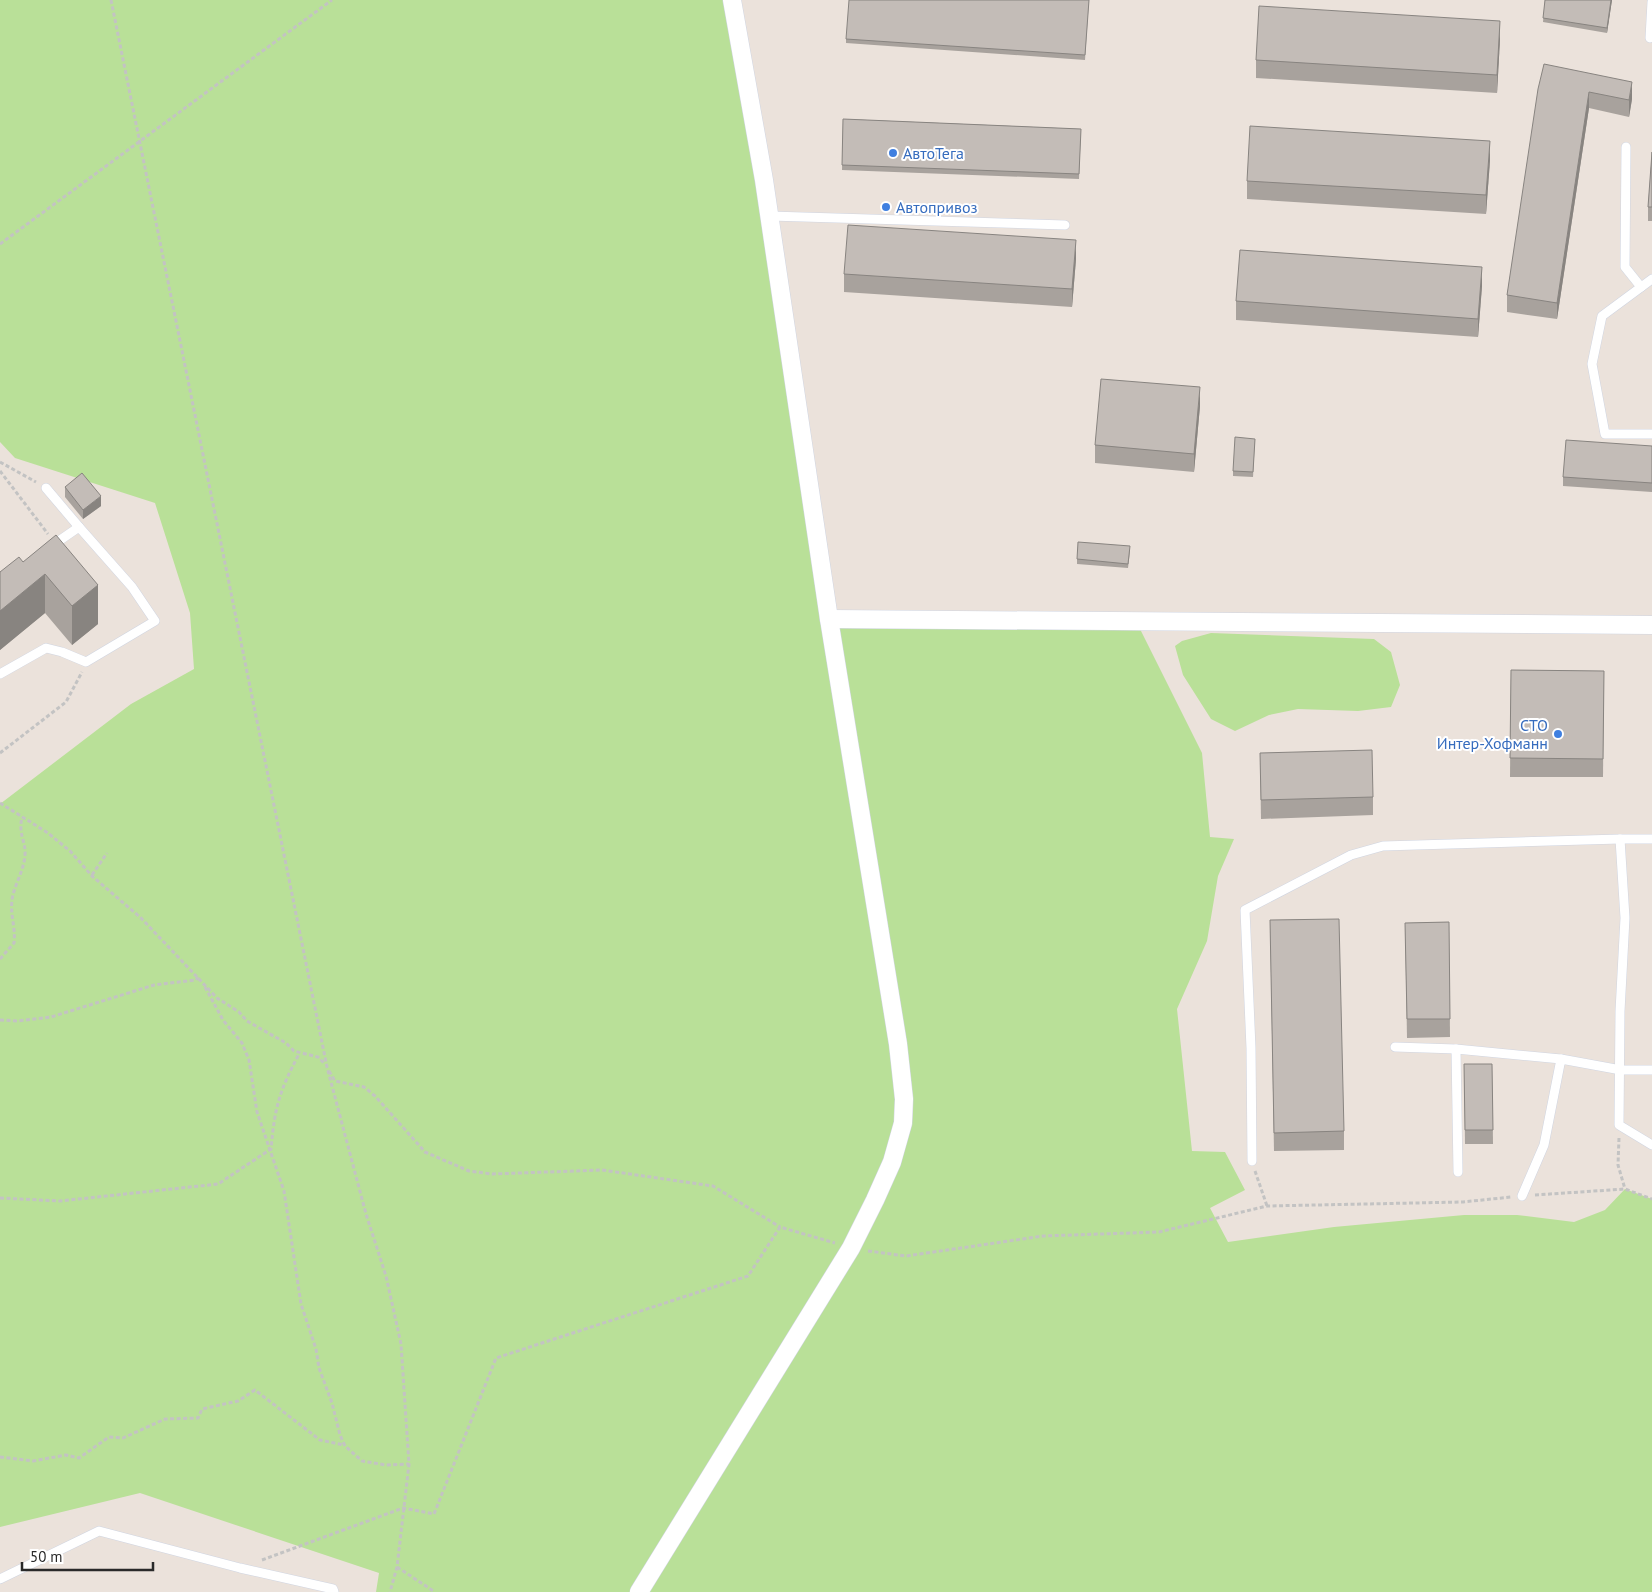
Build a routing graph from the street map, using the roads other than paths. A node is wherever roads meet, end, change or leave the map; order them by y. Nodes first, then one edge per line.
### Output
1 (732, 0) edge
2 (1652, 2) edge
3 (1650, 38) dead end
4 (1626, 147) dead end
5 (770, 216) junction
6 (1065, 225) dead end
7 (1652, 278) edge
8 (1641, 287) junction
9 (1652, 434) edge
10 (46, 488) road end
11 (79, 527) junction
12 (47, 550) edge
13 (829, 618) junction
14 (1652, 625) edge
15 (0, 674) edge
16 (1620, 838) junction
17 (1652, 839) edge
18 (1395, 1047) dead end
19 (1456, 1050) junction
20 (1561, 1059) junction
21 (1621, 1070) junction
22 (1652, 1070) edge
23 (1652, 1145) edge
24 (1252, 1161) road end
25 (1458, 1172) dead end
26 (1522, 1196) road end
27 (0, 1579) edge
28 (334, 1592) edge
29 (639, 1592) edge

1 - 5 street
2 - 3 lane
4 - 8 lane
5 - 6 lane
5 - 13 street
7 - 8 lane
8 - 9 lane
10 - 11 lane
11 - 12 lane
11 - 15 lane
13 - 14 street
13 - 29 street
16 - 17 lane
16 - 21 lane
16 - 24 lane
18 - 19 lane
19 - 20 lane
19 - 25 lane
20 - 21 lane
20 - 26 lane
21 - 22 lane
21 - 23 lane
27 - 28 lane

